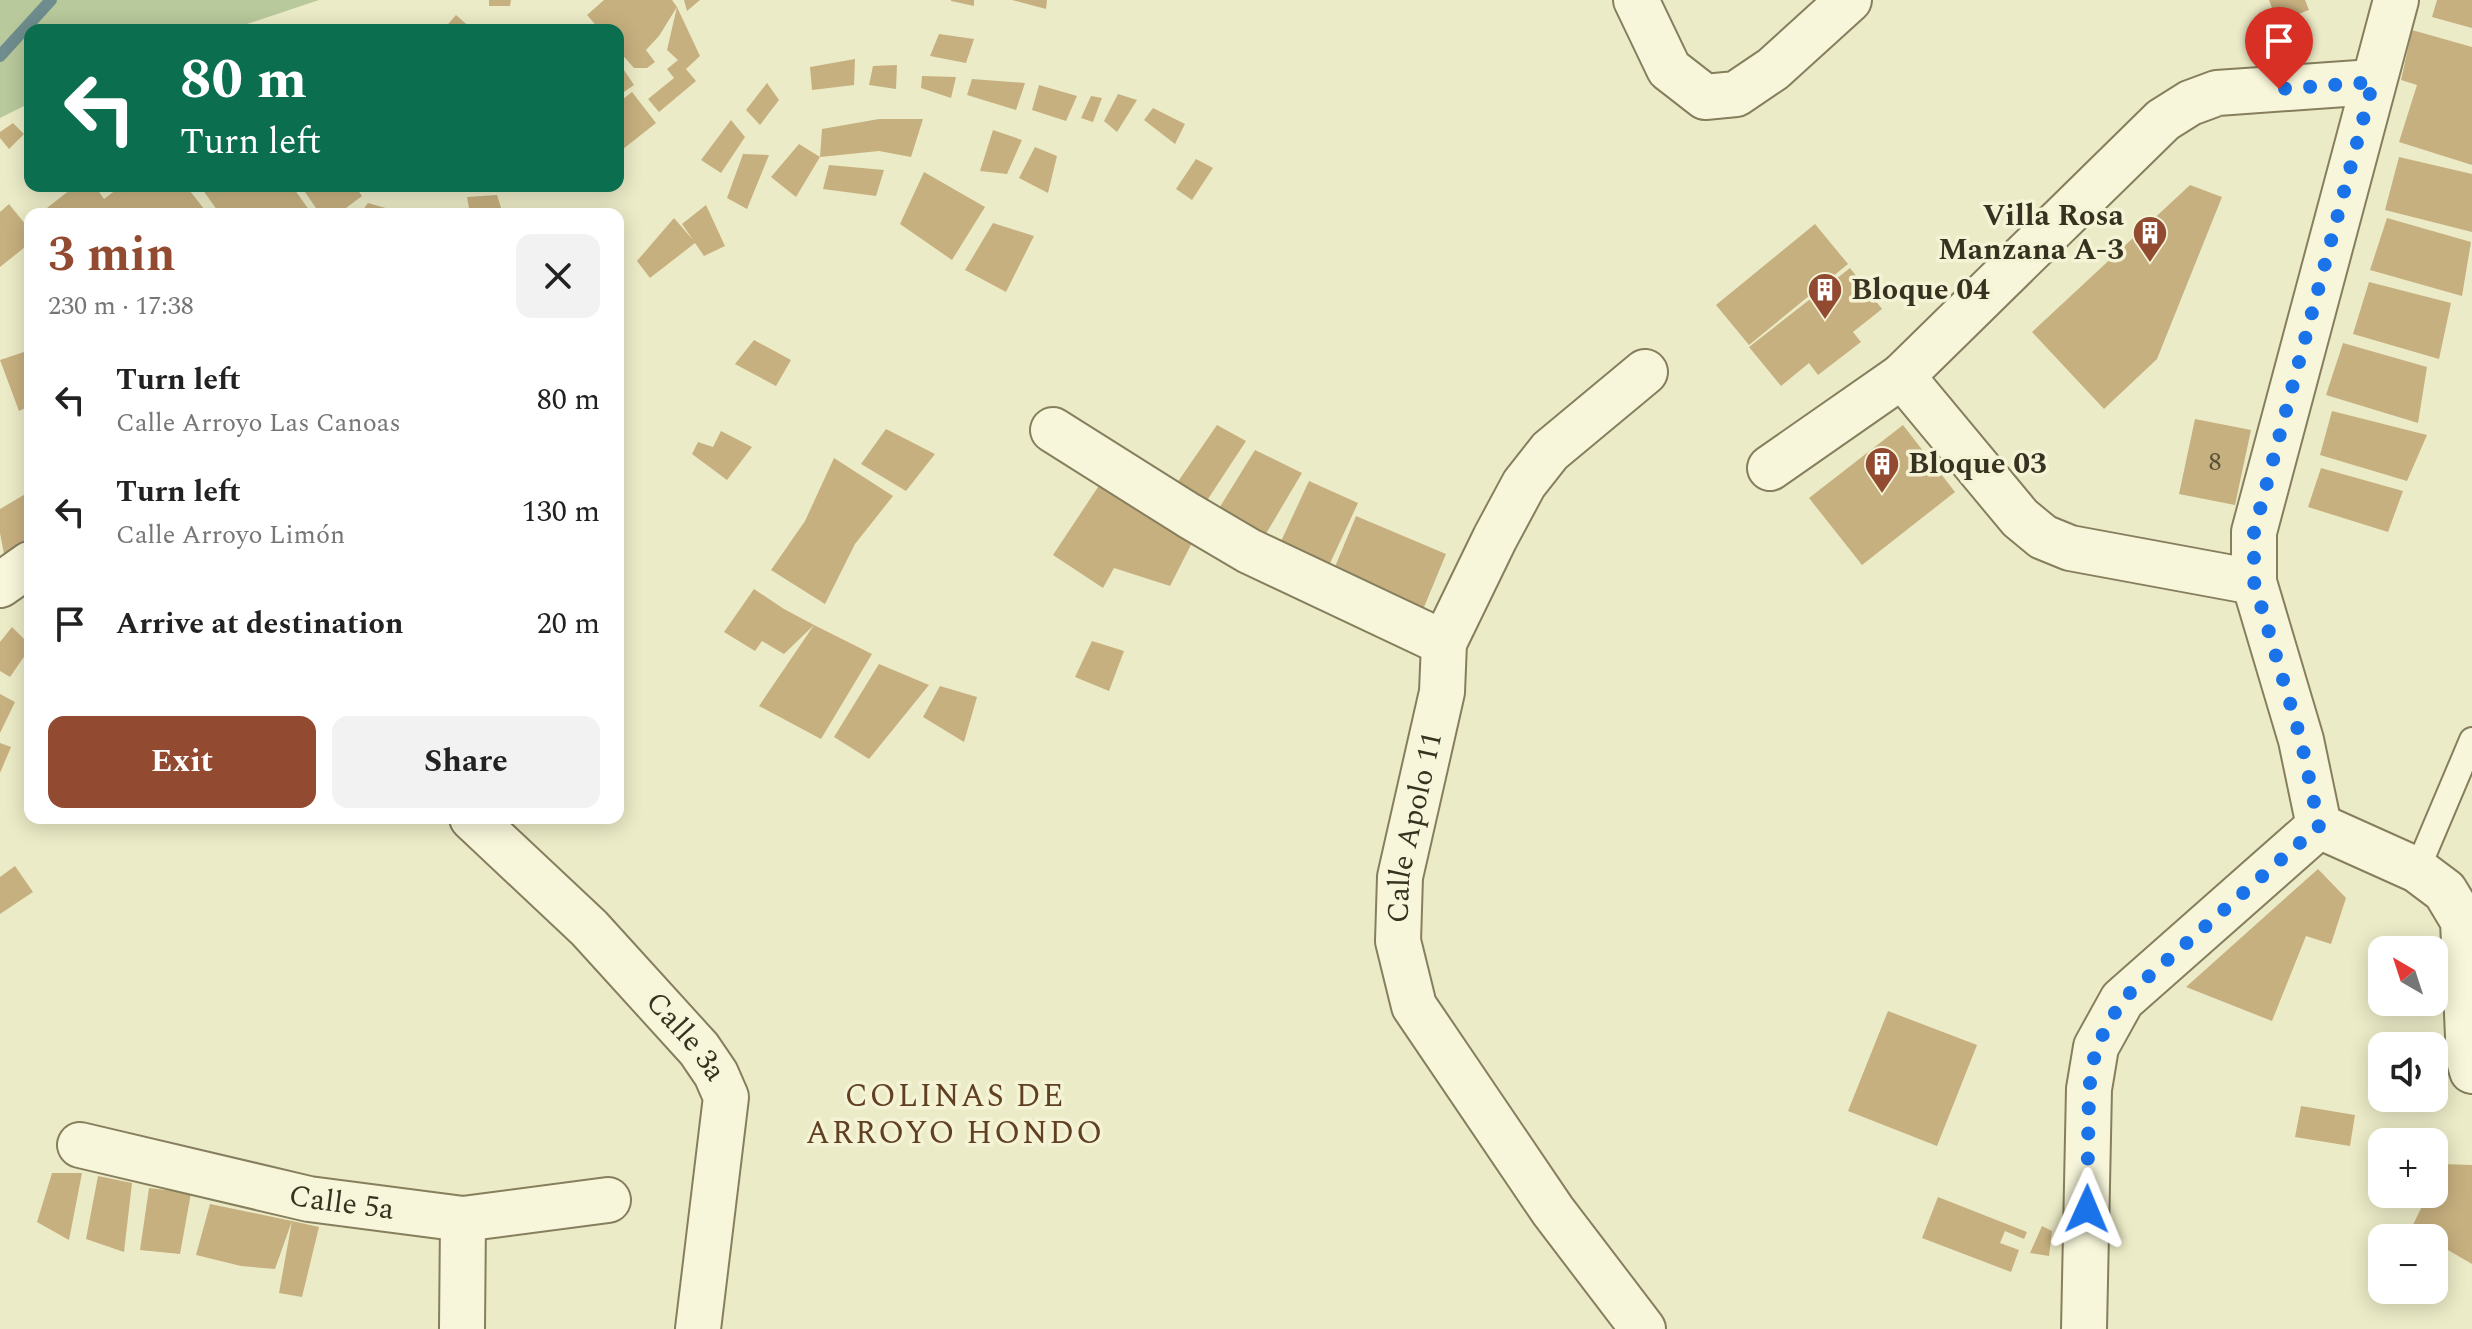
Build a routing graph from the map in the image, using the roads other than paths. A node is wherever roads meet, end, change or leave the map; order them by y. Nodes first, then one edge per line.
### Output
1 (1636, 0) edge
2 (1849, 0) edge
3 (2396, 0) edge
4 (2373, 82) junction
5 (1645, 372) dead end
6 (1902, 376) junction
7 (1053, 430) dead end
8 (1770, 468) dead end
9 (24, 568) edge
10 (2254, 582) junction
11 (0, 585) edge
12 (1444, 643) junction
13 (2472, 740) edge
14 (478, 824) edge
15 (2319, 826) junction
16 (2417, 870) junction
17 (2472, 1071) edge
18 (80, 1145) dead end
19 (608, 1200) dead end
20 (463, 1219) junction
21 (462, 1329) edge
22 (698, 1329) edge
23 (1643, 1329) edge
24 (2084, 1329) edge

1 - 2 street
3 - 4 street
4 - 6 street
4 - 10 street
5 - 12 street, Calle Apolo 11
6 - 8 street
6 - 10 street
7 - 12 street
9 - 11 street
10 - 15 street
12 - 23 street, Calle Apolo 11
13 - 16 lane
14 - 22 street, Calle 3a
15 - 16 street
15 - 24 street
16 - 17 street
18 - 20 street, Calle 5a
19 - 20 street, Calle 5a
20 - 21 street

